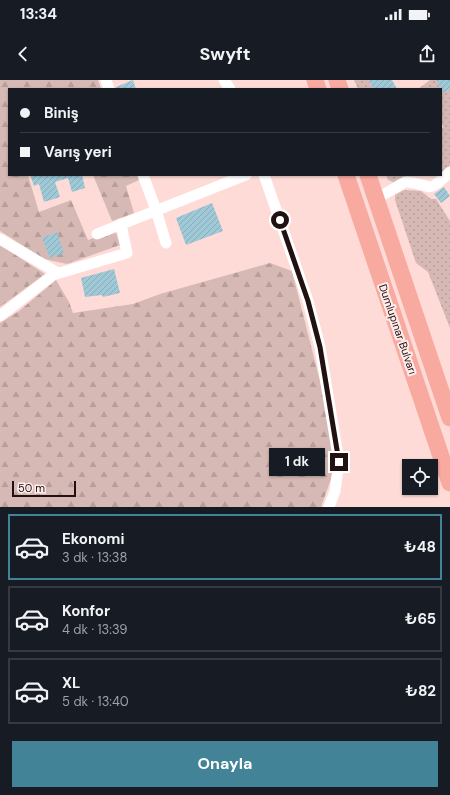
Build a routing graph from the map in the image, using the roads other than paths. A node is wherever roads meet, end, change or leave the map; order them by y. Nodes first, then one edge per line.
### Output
1 (450, 172) edge
2 (142, 176) edge
3 (243, 176) edge
4 (264, 176) edge
5 (346, 176) edge
6 (368, 176) edge
7 (376, 199) junction
8 (156, 210) junction
9 (121, 224) junction
10 (97, 234) dead end
11 (0, 239) edge
12 (166, 243) dead end
13 (58, 273) junction
14 (0, 316) edge
15 (450, 418) edge
16 (450, 483) edge
17 (329, 507) edge

1 - 7 lane
2 - 8 lane
3 - 8 lane
4 - 17 lane
5 - 16 highway, Dumlupınar Bulvarı
6 - 7 highway, Dumlupınar Bulvarı
7 - 15 highway, Dumlupınar Bulvarı
8 - 9 lane
8 - 12 lane
9 - 10 lane
9 - 13 lane
11 - 13 lane
13 - 14 lane

